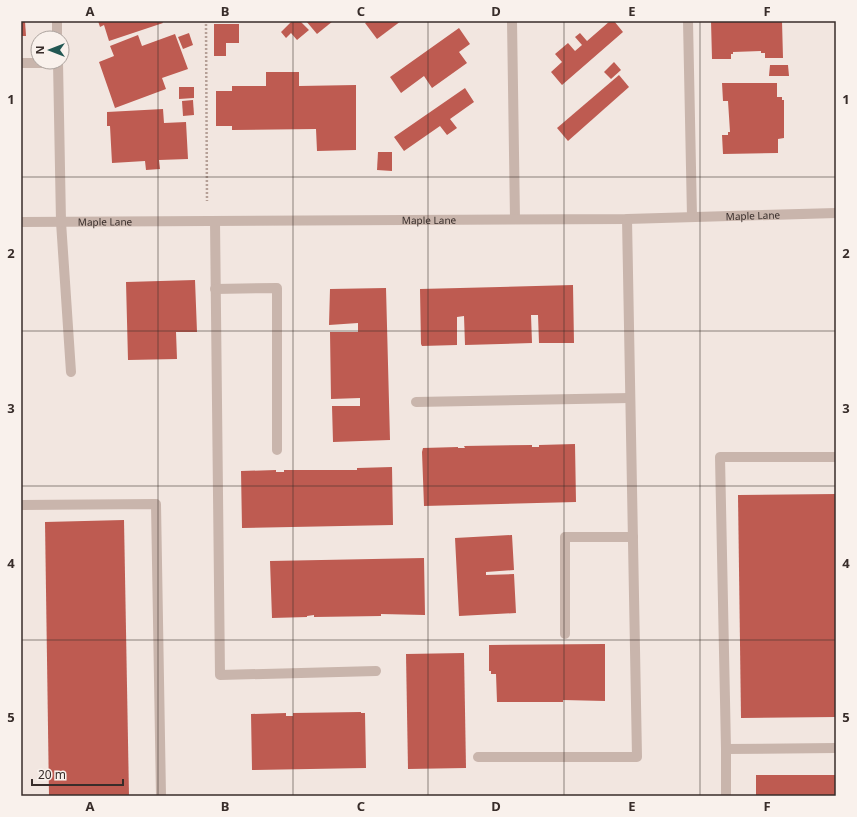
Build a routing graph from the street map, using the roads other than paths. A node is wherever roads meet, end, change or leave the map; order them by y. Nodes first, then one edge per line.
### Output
1 (512, 21) edge
2 (688, 21) edge
3 (58, 70) edge
4 (836, 213) edge
5 (692, 217) junction
6 (515, 219) junction
7 (627, 219) junction
8 (21, 222) edge
9 (61, 222) junction
10 (211, 222) junction
11 (215, 289) junction
12 (71, 372) dead end
13 (630, 398) junction
14 (416, 402) dead end
15 (277, 450) dead end
16 (836, 457) edge
17 (21, 505) edge
18 (633, 537) junction
19 (565, 634) dead end
20 (376, 671) dead end
21 (836, 748) edge
22 (726, 749) junction
23 (478, 757) dead end
24 (161, 796) edge
25 (726, 796) edge

1 - 6 street
2 - 5 street
3 - 9 street
4 - 5 street, Maple Lane
5 - 7 street, Maple Lane
6 - 7 street, Maple Lane
6 - 10 street, Maple Lane
7 - 13 street
8 - 9 street, Maple Lane
9 - 10 street, Maple Lane
9 - 12 street
10 - 11 street
11 - 15 street
11 - 20 street
13 - 14 street
13 - 18 street
16 - 22 street
17 - 24 street
18 - 19 street
18 - 23 street
21 - 22 street
22 - 25 street

